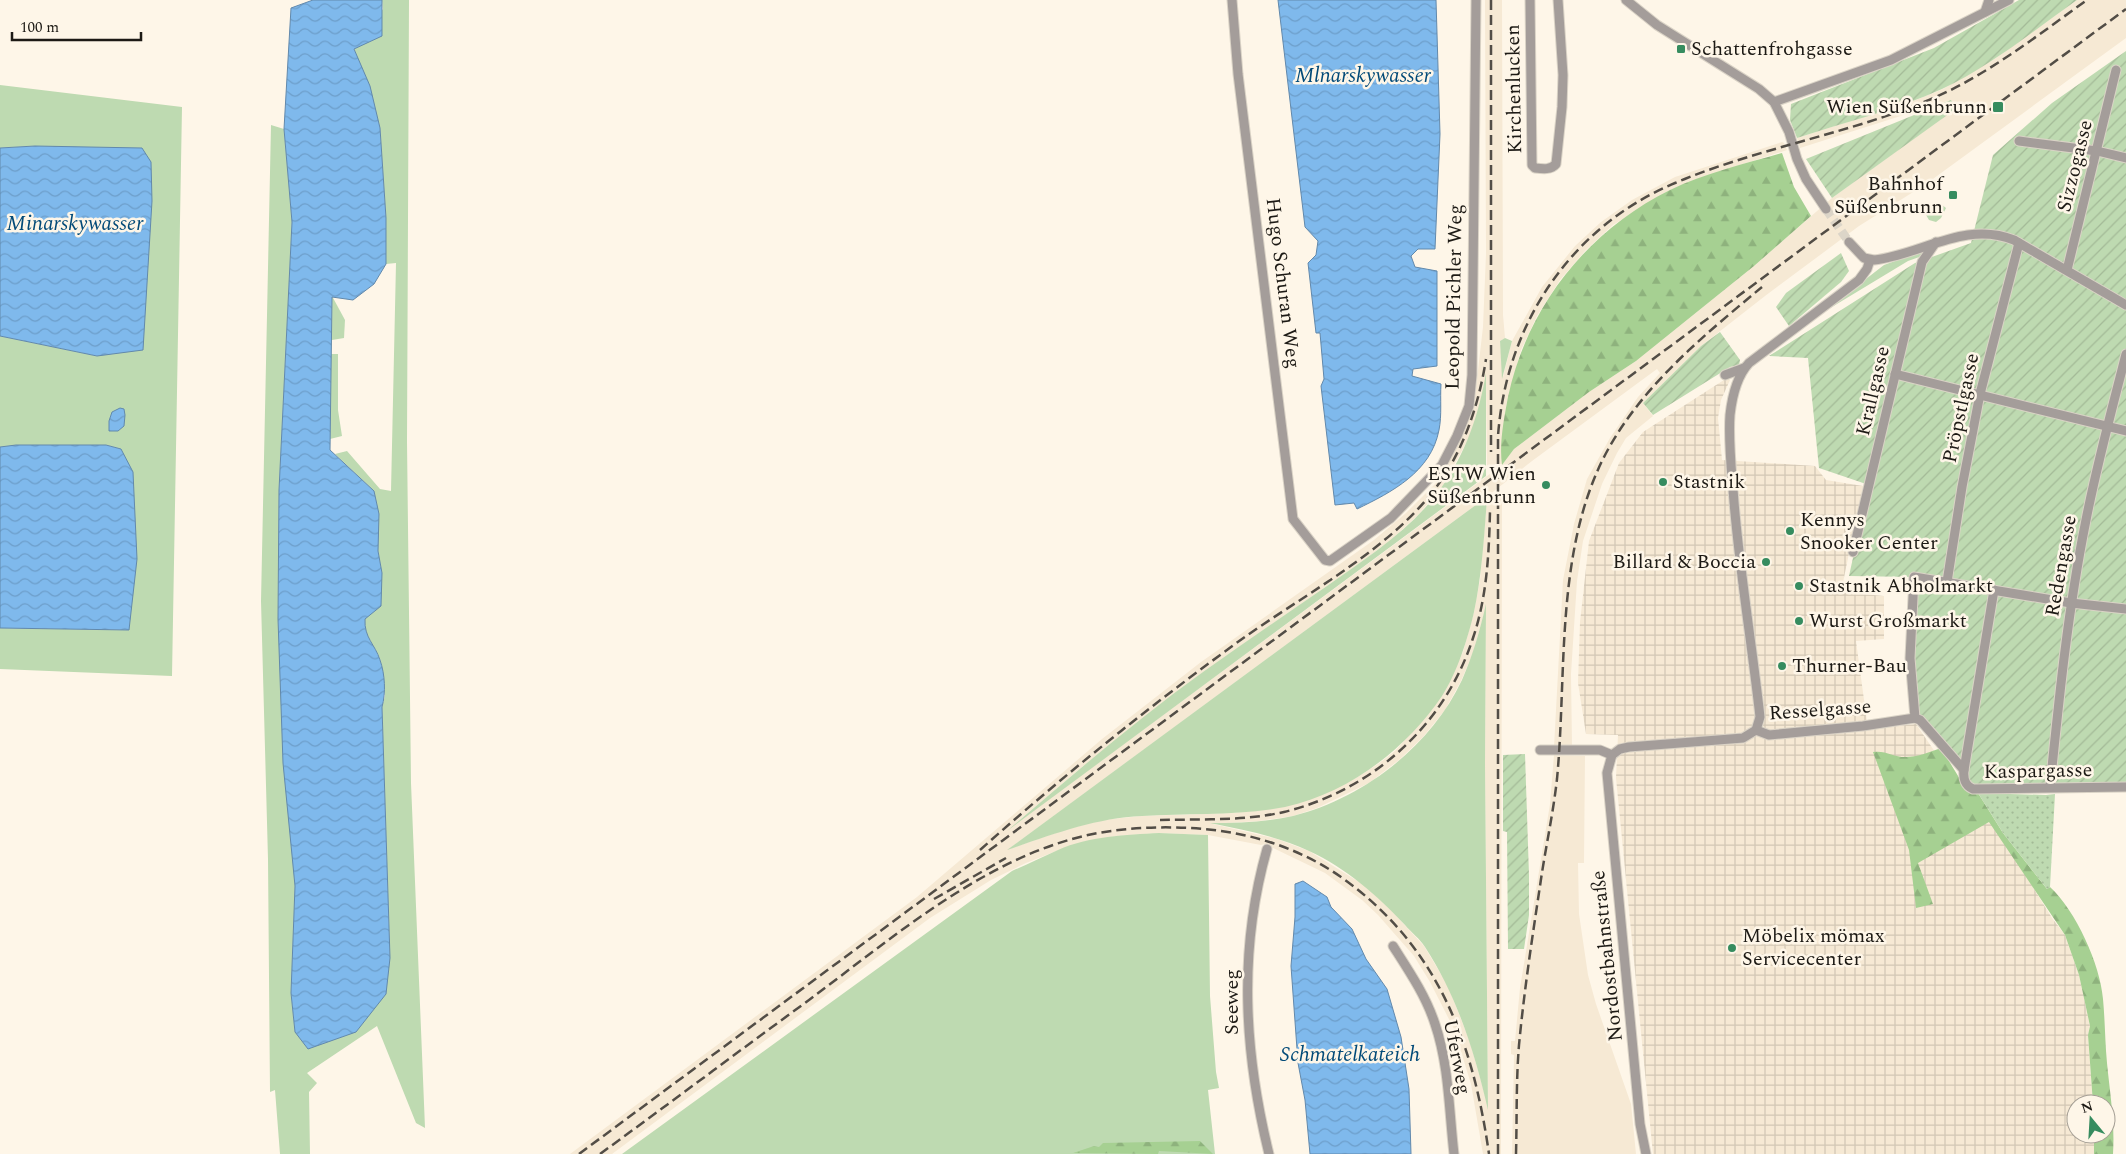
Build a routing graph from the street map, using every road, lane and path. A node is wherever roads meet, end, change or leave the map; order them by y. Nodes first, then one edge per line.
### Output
1 (1232, 0) edge
2 (1476, 0) edge
3 (1530, 0) edge
4 (1558, 0) edge
5 (1626, 0) edge
6 (1989, 0) edge
7 (2009, 0) edge
8 (1985, 12) junction
9 (2116, 70) dead end
10 (1774, 102) junction
11 (2019, 141) dead end
12 (2097, 151) junction
13 (2126, 158) edge
14 (1826, 209) tunnel mouth
15 (1849, 242) tunnel mouth
16 (1936, 242) junction
17 (2019, 243) junction
18 (1870, 260) junction
19 (2067, 270) junction
20 (2126, 305) edge
21 (2126, 354) edge
22 (1744, 368) junction
23 (1895, 374) junction
24 (1725, 375) dead end
25 (1980, 394) junction
26 (2108, 426) junction
27 (2126, 430) edge
28 (1853, 552) dead end
29 (1325, 560) joint
30 (1947, 582) junction
31 (1994, 590) junction
32 (2071, 603) junction
33 (2126, 610) edge
34 (1915, 718) junction
35 (1756, 730) junction
36 (1540, 750) dead end
37 (1612, 754) junction
38 (1964, 770) junction
39 (2050, 787) junction
40 (2126, 787) edge
41 (1266, 849) dead end
42 (1393, 946) dead end
43 (1269, 1154) edge
44 (1454, 1154) edge
45 (1646, 1154) edge

1 - 29 street, Hugo Schuran Weg
2 - 29 street, Leopold Pichler Weg
3 - 4 street, Kirchenlucken
5 - 10 street
6 - 8 street
7 - 8 street
8 - 10 street
9 - 12 street, Sizzogasse
10 - 14 street
11 - 12 street
12 - 13 street
12 - 19 street, Sizzogasse
15 - 18 street
16 - 17 street
16 - 18 street
16 - 23 street, Krallgasse
17 - 19 street
17 - 25 street, Pröpstlgasse
18 - 22 street
19 - 20 street
21 - 26 street, Redengasse
22 - 24 street
22 - 35 street
23 - 25 street
23 - 28 street, Krallgasse
25 - 26 street
25 - 30 street, Pröpstlgasse
26 - 27 street
26 - 32 street, Redengasse
30 - 31 street
30 - 34 street
31 - 32 street
31 - 38 street
32 - 33 street
32 - 39 street, Redengasse
34 - 35 street, Resselgasse
34 - 38 street, Kaspargasse
35 - 37 street, Resselgasse
36 - 37 street
37 - 45 street, Nordostbahnstraße
38 - 39 street, Kaspargasse
39 - 40 street, Kaspargasse
41 - 43 street, Seeweg
42 - 44 street, Uferweg

